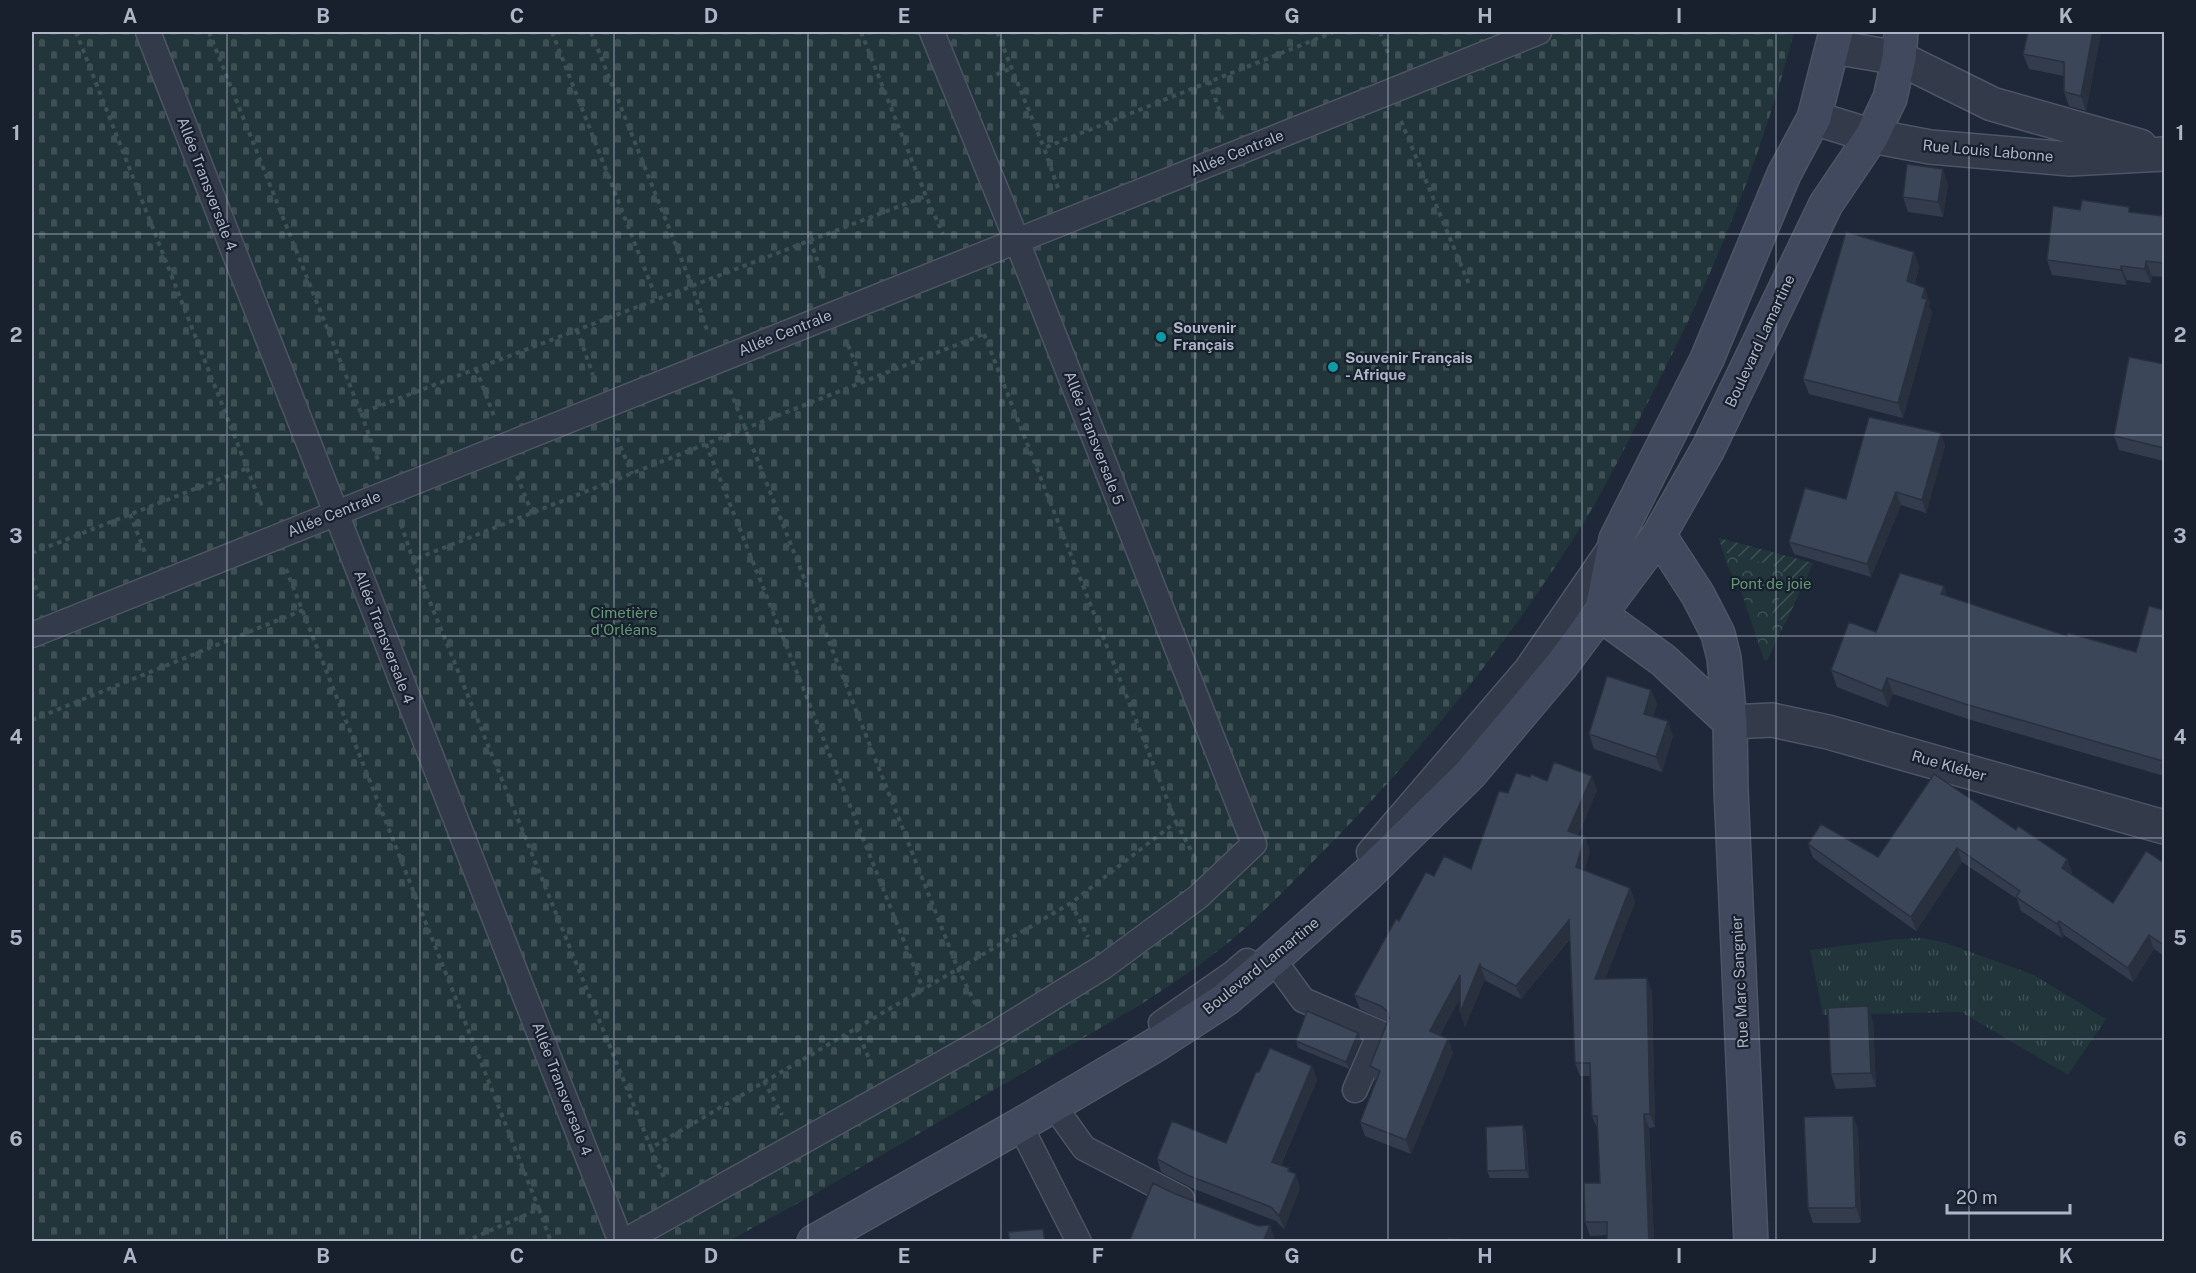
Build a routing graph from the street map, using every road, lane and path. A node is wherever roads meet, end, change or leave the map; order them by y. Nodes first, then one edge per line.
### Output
1 (76, 32) edge
2 (148, 32) edge
3 (209, 32) edge
4 (552, 32) edge
5 (591, 32) edge
6 (861, 32) edge
7 (932, 32) edge
8 (997, 32) edge
9 (1335, 32) edge
10 (1539, 32) edge
11 (1834, 40) edge
12 (1900, 45) edge
13 (1209, 81) junction
14 (1388, 92) junction
15 (1814, 118) junction
16 (1872, 136) junction
17 (1044, 148) junction
18 (1235, 154) junction
19 (2164, 154) edge
20 (926, 196) junction
21 (1070, 220) junction
22 (810, 240) junction
23 (1017, 241) junction
24 (957, 265) junction
25 (1469, 284) dead end
26 (692, 286) junction
27 (657, 300) junction
28 (835, 313) junction
29 (577, 330) junction
30 (717, 360) junction
31 (476, 369) junction
32 (863, 382) junction
33 (604, 406) junction
34 (361, 413) junction
35 (745, 429) junction
36 (706, 444) junction
37 (505, 446) junction
38 (248, 468) junction
39 (390, 492) junction
40 (335, 513) junction
41 (130, 514) junction
42 (1659, 535) junction
43 (274, 538) junction
44 (1616, 539) junction
45 (32, 553) edge
46 (157, 584) junction
47 (303, 610) junction
48 (1601, 615) junction
49 (32, 634) edge
50 (32, 720) edge
51 (1730, 722) junction
52 (2164, 827) edge
53 (1273, 959) junction
54 (958, 969) junction
55 (923, 989) junction
56 (991, 1036) junction
57 (1355, 1090) dead end
58 (1053, 1106) junction
59 (1020, 1125) junction
60 (539, 1209) junction
61 (1208, 1209) edge
62 (464, 1242) edge
63 (551, 1242) edge
64 (622, 1242) edge
65 (798, 1242) edge
66 (814, 1242) edge
67 (1079, 1242) edge
68 (1751, 1242) edge

1 - 38 path
2 - 40 lane, Allée Transversale 4
3 - 34 path
4 - 27 path
5 - 26 path
6 - 20 path
7 - 23 lane, Allée Transversale 5
8 - 17 path
9 - 13 path
10 - 14 lane, Allée Centrale
11 - 12 street, Boulevard Lamartine
11 - 15 street, Boulevard Lamartine
12 - 16 street, Boulevard Lamartine
12 - 19 street, Rue Louis Labonne
13 - 17 path
13 - 18 path
14 - 18 lane, Allée Centrale
14 - 25 path
15 - 16 street, Rue Louis Labonne
15 - 44 street, Boulevard Lamartine
16 - 19 street, Rue Louis Labonne
16 - 42 street, Boulevard Lamartine
17 - 21 path
18 - 21 lane, Allée Centrale
20 - 22 path
20 - 24 path
21 - 23 lane, Allée Centrale
22 - 26 path
22 - 28 path
23 - 24 lane, Allée Centrale
23 - 56 lane, Allée Transversale 5
24 - 28 lane, Allée Centrale
26 - 27 path
26 - 30 path
27 - 29 path
28 - 30 lane, Allée Centrale
28 - 32 path
29 - 31 path
29 - 33 path
30 - 33 lane, Allée Centrale
31 - 34 path
31 - 37 path
32 - 35 path
32 - 54 path
33 - 37 lane, Allée Centrale
34 - 39 path
35 - 36 path
35 - 54 path
36 - 55 path
36 - 55 path
37 - 39 lane, Allée Centrale
38 - 41 path
38 - 43 path
39 - 40 lane, Allée Centrale
40 - 43 lane, Allée Centrale
40 - 64 lane, Allée Transversale 4
41 - 45 path
41 - 46 path
42 - 48 street, Boulevard Lamartine
42 - 51 street, Rue Marc Sangnier
43 - 46 lane, Allée Centrale
43 - 47 path
44 - 48 street, Boulevard Lamartine
44 - 65 lane
46 - 49 lane, Allée Centrale
47 - 50 path
47 - 60 path
48 - 51 street
48 - 53 street, Boulevard Lamartine
51 - 52 street, Rue Kléber
51 - 68 street, Rue Marc Sangnier
53 - 57 lane
53 - 58 street, Boulevard Lamartine
54 - 55 path
54 - 56 path
56 - 64 lane
58 - 59 street, Boulevard Lamartine
58 - 61 lane
59 - 66 street, Boulevard Lamartine
59 - 67 lane
60 - 62 path
60 - 63 path

